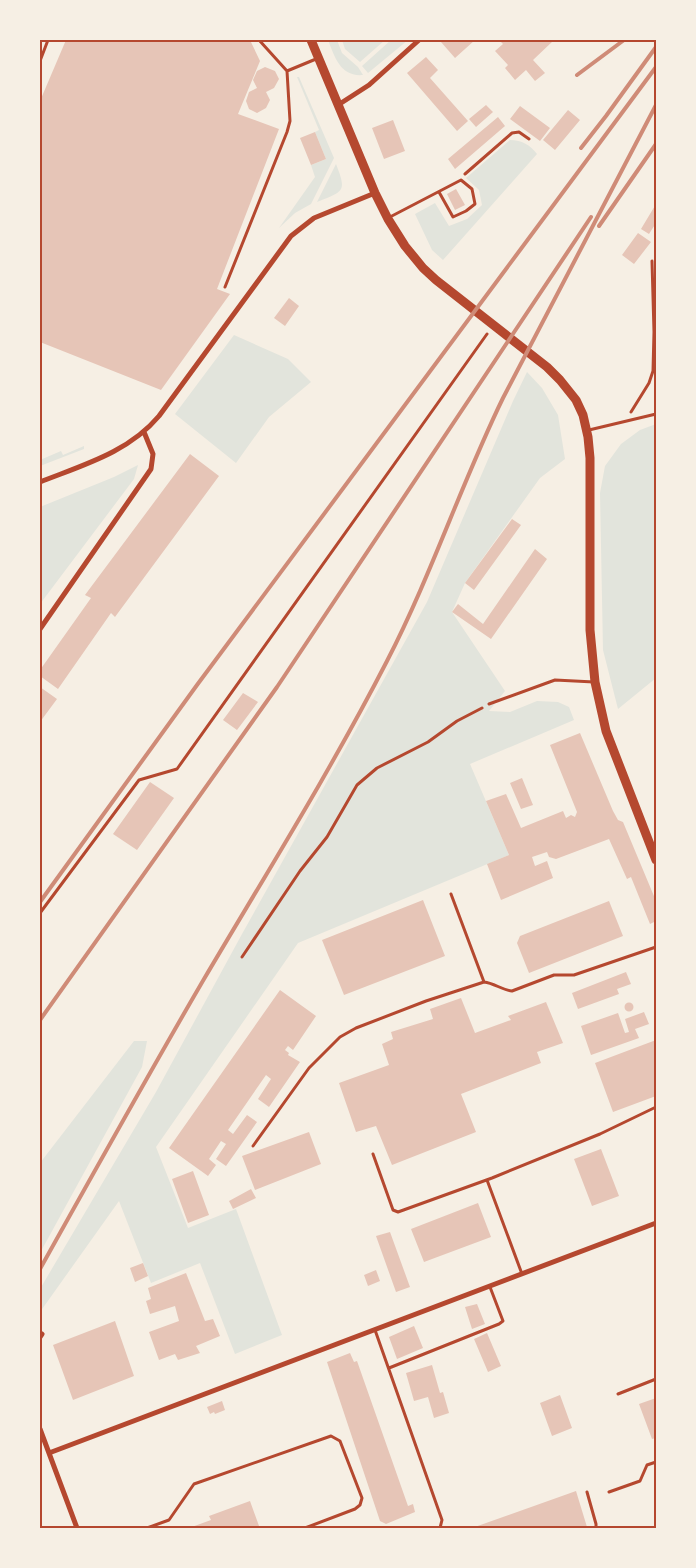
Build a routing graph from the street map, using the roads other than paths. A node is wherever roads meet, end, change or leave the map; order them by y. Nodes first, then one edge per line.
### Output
1 (48, 40) edge
2 (259, 40) edge
3 (311, 40) edge
4 (419, 40) edge
5 (318, 58) junction
6 (40, 61) edge
7 (287, 71) junction
8 (337, 105) junction
9 (439, 192) junction
10 (375, 193) junction
11 (388, 219) junction
12 (225, 288) dead end
13 (656, 414) edge
14 (587, 431) junction
15 (144, 432) junction
16 (40, 482) edge
17 (40, 629) edge
18 (594, 682) junction
19 (489, 704) road end
20 (656, 860) edge
21 (452, 894) dead end
22 (656, 947) edge
23 (484, 982) junction
24 (656, 1107) edge
25 (253, 1146) dead end
26 (373, 1154) dead end
27 (487, 1180) junction
28 (656, 1223) edge
29 (522, 1274) junction
30 (490, 1286) junction
31 (374, 1330) junction
32 (389, 1368) junction
33 (656, 1379) edge
34 (618, 1394) dead end
35 (40, 1429) edge
36 (49, 1453) junction
37 (656, 1462) edge
38 (587, 1492) dead end
39 (609, 1492) dead end
40 (77, 1528) edge
41 (147, 1528) edge
42 (304, 1528) edge
43 (440, 1528) edge
44 (596, 1528) edge

1 - 6 lane
2 - 7 lane
3 - 5 street
4 - 8 street
5 - 7 lane
5 - 8 street
7 - 12 lane
8 - 10 street
9 - 9 lane
9 - 11 lane
10 - 11 street
10 - 15 street
11 - 14 street
13 - 14 lane
14 - 18 street
15 - 16 street
15 - 17 street
18 - 19 lane
18 - 20 street
21 - 23 lane
22 - 23 lane
23 - 25 lane
24 - 27 lane
26 - 27 lane
27 - 29 lane
28 - 29 street
29 - 30 street
30 - 31 street
30 - 32 lane
31 - 32 lane
31 - 36 street
32 - 43 lane
33 - 34 lane
35 - 36 street
36 - 40 street
37 - 39 lane
38 - 44 lane
41 - 42 lane

